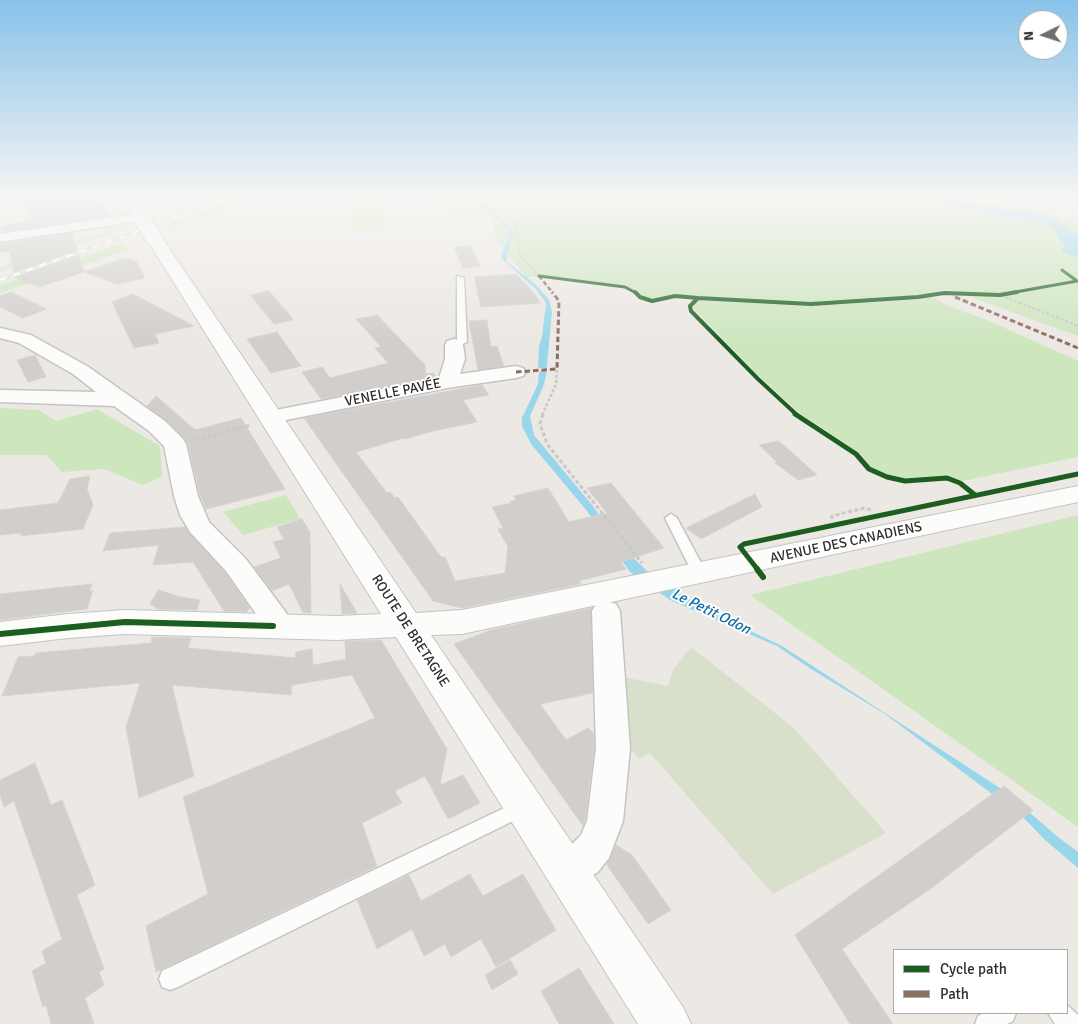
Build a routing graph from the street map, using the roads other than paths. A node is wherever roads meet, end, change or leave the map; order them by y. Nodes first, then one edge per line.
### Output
1 (159, 246) edge
2 (460, 278) dead end
3 (0, 333) edge
4 (454, 346) joint
5 (516, 372) dead end
6 (447, 382) junction
7 (0, 396) edge
8 (119, 400) junction
9 (261, 421) junction
10 (1078, 494) edge
11 (671, 518) dead end
12 (700, 574) junction
13 (606, 611) dead end
14 (273, 626) junction
15 (406, 626) junction
16 (0, 634) edge
17 (525, 806) junction
18 (566, 870) junction
19 (170, 979) dead end
20 (1003, 1014) edge
21 (1060, 1014) edge
22 (666, 1024) edge
23 (986, 1024) edge
24 (1071, 1024) edge

1 - 9 main road, ROUTE DE BRETAGNE, bridge
2 - 4 lane
3 - 8 street
4 - 6 street
5 - 6 street, VENELLE PAVÉE
6 - 9 street, VENELLE PAVÉE
7 - 8 street
8 - 14 street
9 - 15 main road, ROUTE DE BRETAGNE
10 - 12 main road, AVENUE DES CANADIENS
11 - 12 lane
12 - 15 main road, AVENUE DES CANADIENS
13 - 18 street
14 - 15 main road, AVENUE DES CANADIENS
14 - 16 main road, AVENUE DES CANADIENS
15 - 17 main road, ROUTE DE BRETAGNE
17 - 18 main road, ROUTE DE BRETAGNE
17 - 19 lane
18 - 22 main road, ROUTE DE BRETAGNE
20 - 23 lane
21 - 24 lane

